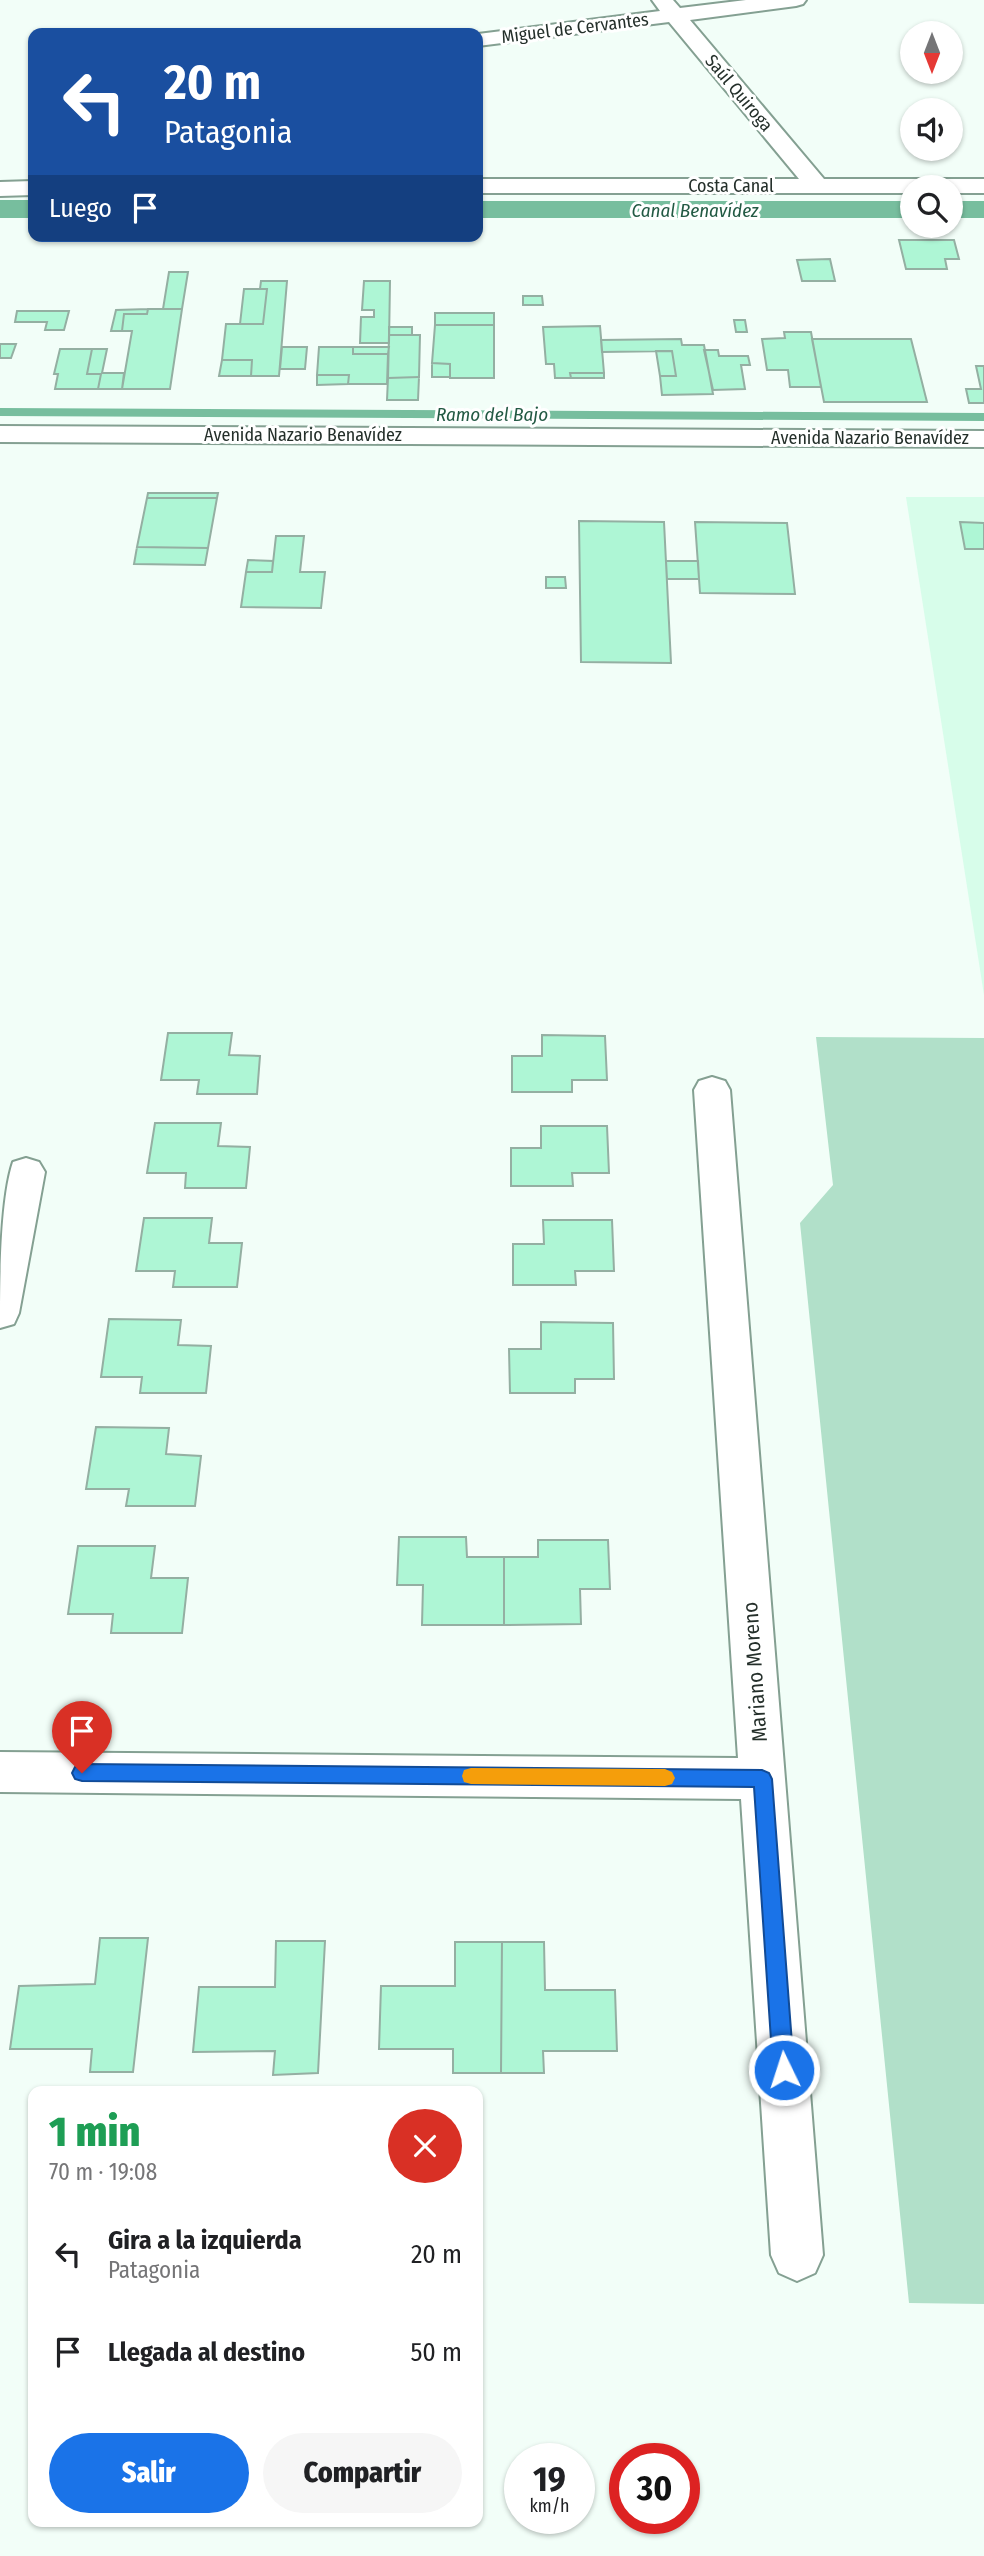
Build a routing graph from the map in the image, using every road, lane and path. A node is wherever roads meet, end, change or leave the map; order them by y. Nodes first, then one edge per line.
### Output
1 (796, 0) edge
2 (668, 8) edge
3 (483, 39) edge
4 (483, 186) edge
5 (817, 186) junction
6 (984, 186) edge
7 (28, 188) edge
8 (0, 189) edge
9 (0, 434) edge
10 (984, 439) edge
11 (712, 1090) dead end
12 (26, 1172) dead end
13 (0, 1313) edge
14 (0, 1772) edge
15 (762, 1779) junction
16 (797, 2255) dead end

1 - 2 street, Miguel de Cervantes
2 - 3 street, Miguel de Cervantes
2 - 5 street, Saúl Quiroga
4 - 5 street, Costa Canal
5 - 6 street, Costa Canal
7 - 8 street
9 - 10 street, Avenida Nazario Benavídez
11 - 15 street, Mariano Moreno
12 - 13 street
14 - 15 street
15 - 16 street, Mariano Moreno

